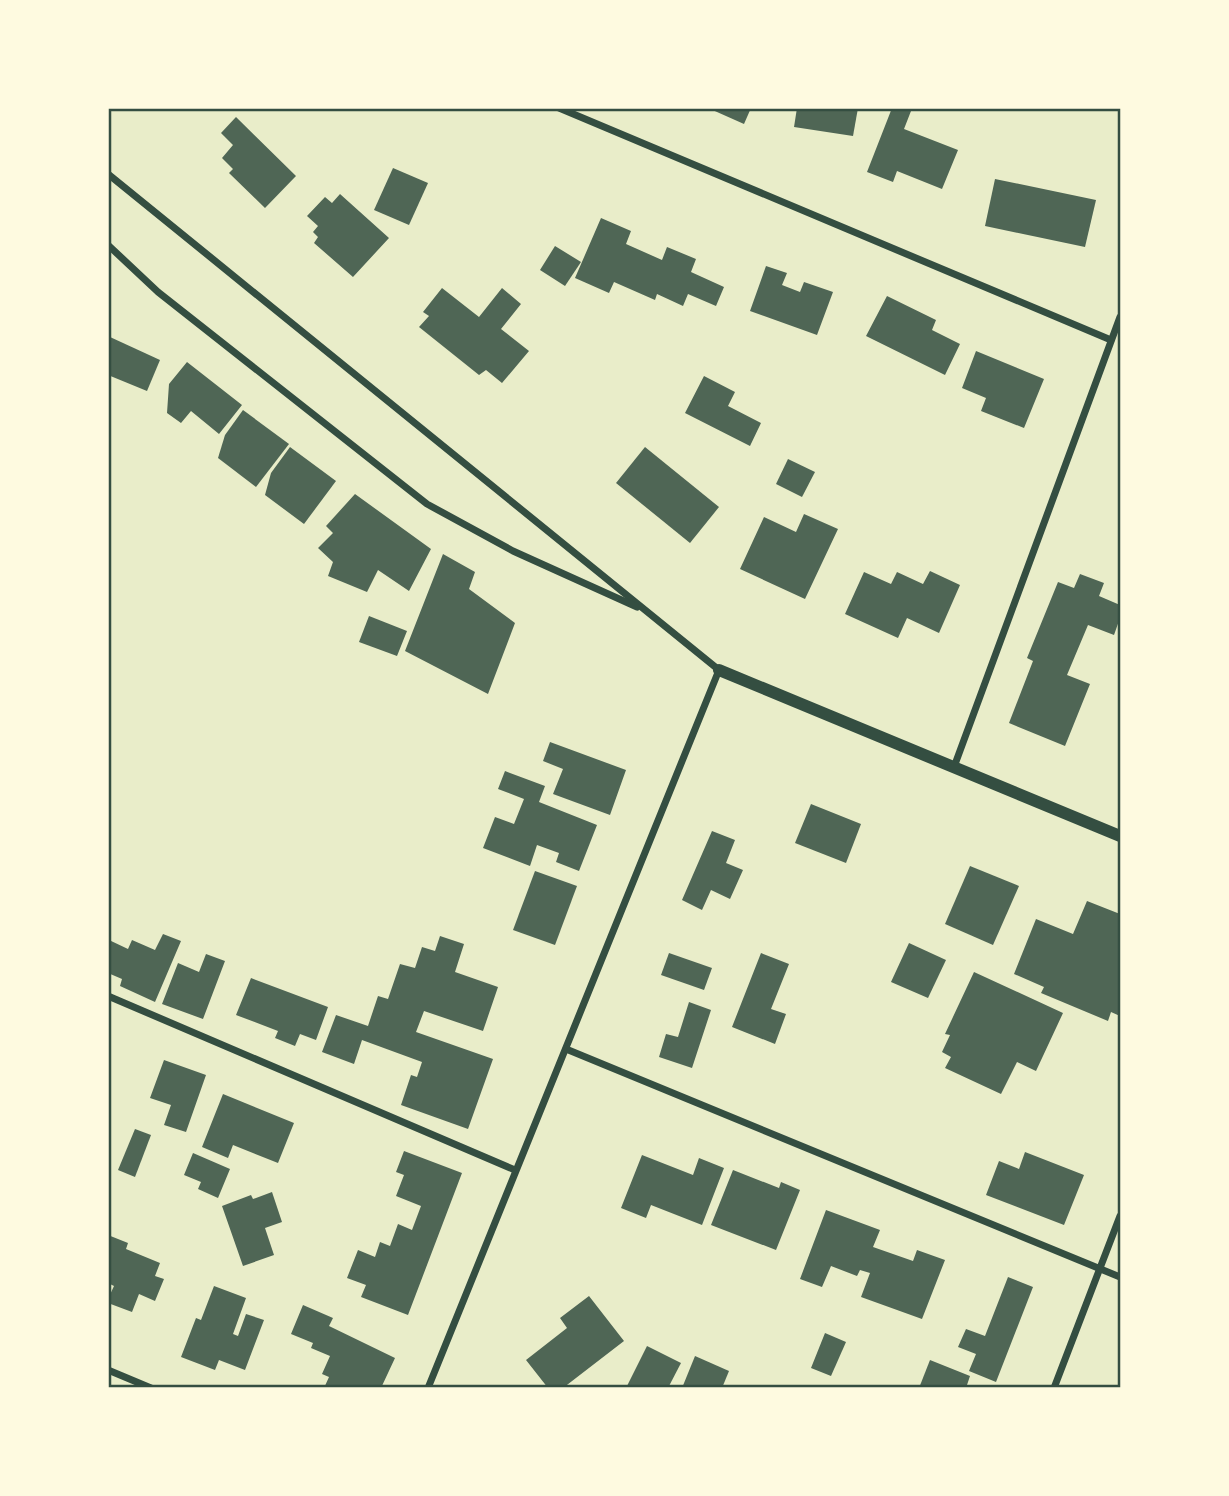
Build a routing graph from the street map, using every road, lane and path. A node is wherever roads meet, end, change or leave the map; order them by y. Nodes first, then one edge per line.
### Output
1 (559, 108) edge
2 (108, 174) edge
3 (108, 245) edge
4 (1121, 317) edge
5 (1111, 340) junction
6 (647, 612) junction
7 (719, 670) junction
8 (954, 767) junction
9 (1121, 836) edge
10 (108, 996) edge
11 (566, 1049) junction
12 (515, 1170) junction
13 (1121, 1216) edge
14 (1100, 1269) junction
15 (1121, 1277) edge
16 (108, 1370) edge
17 (151, 1388) edge
18 (428, 1388) edge
19 (1054, 1388) edge

1 - 5 street
2 - 6 street
3 - 6 street
4 - 5 street
5 - 8 street
6 - 7 street
7 - 8 street
7 - 11 street
8 - 9 street
10 - 12 street
11 - 12 street
11 - 14 street
12 - 18 street
13 - 14 street
14 - 15 street
14 - 19 street
16 - 17 street

